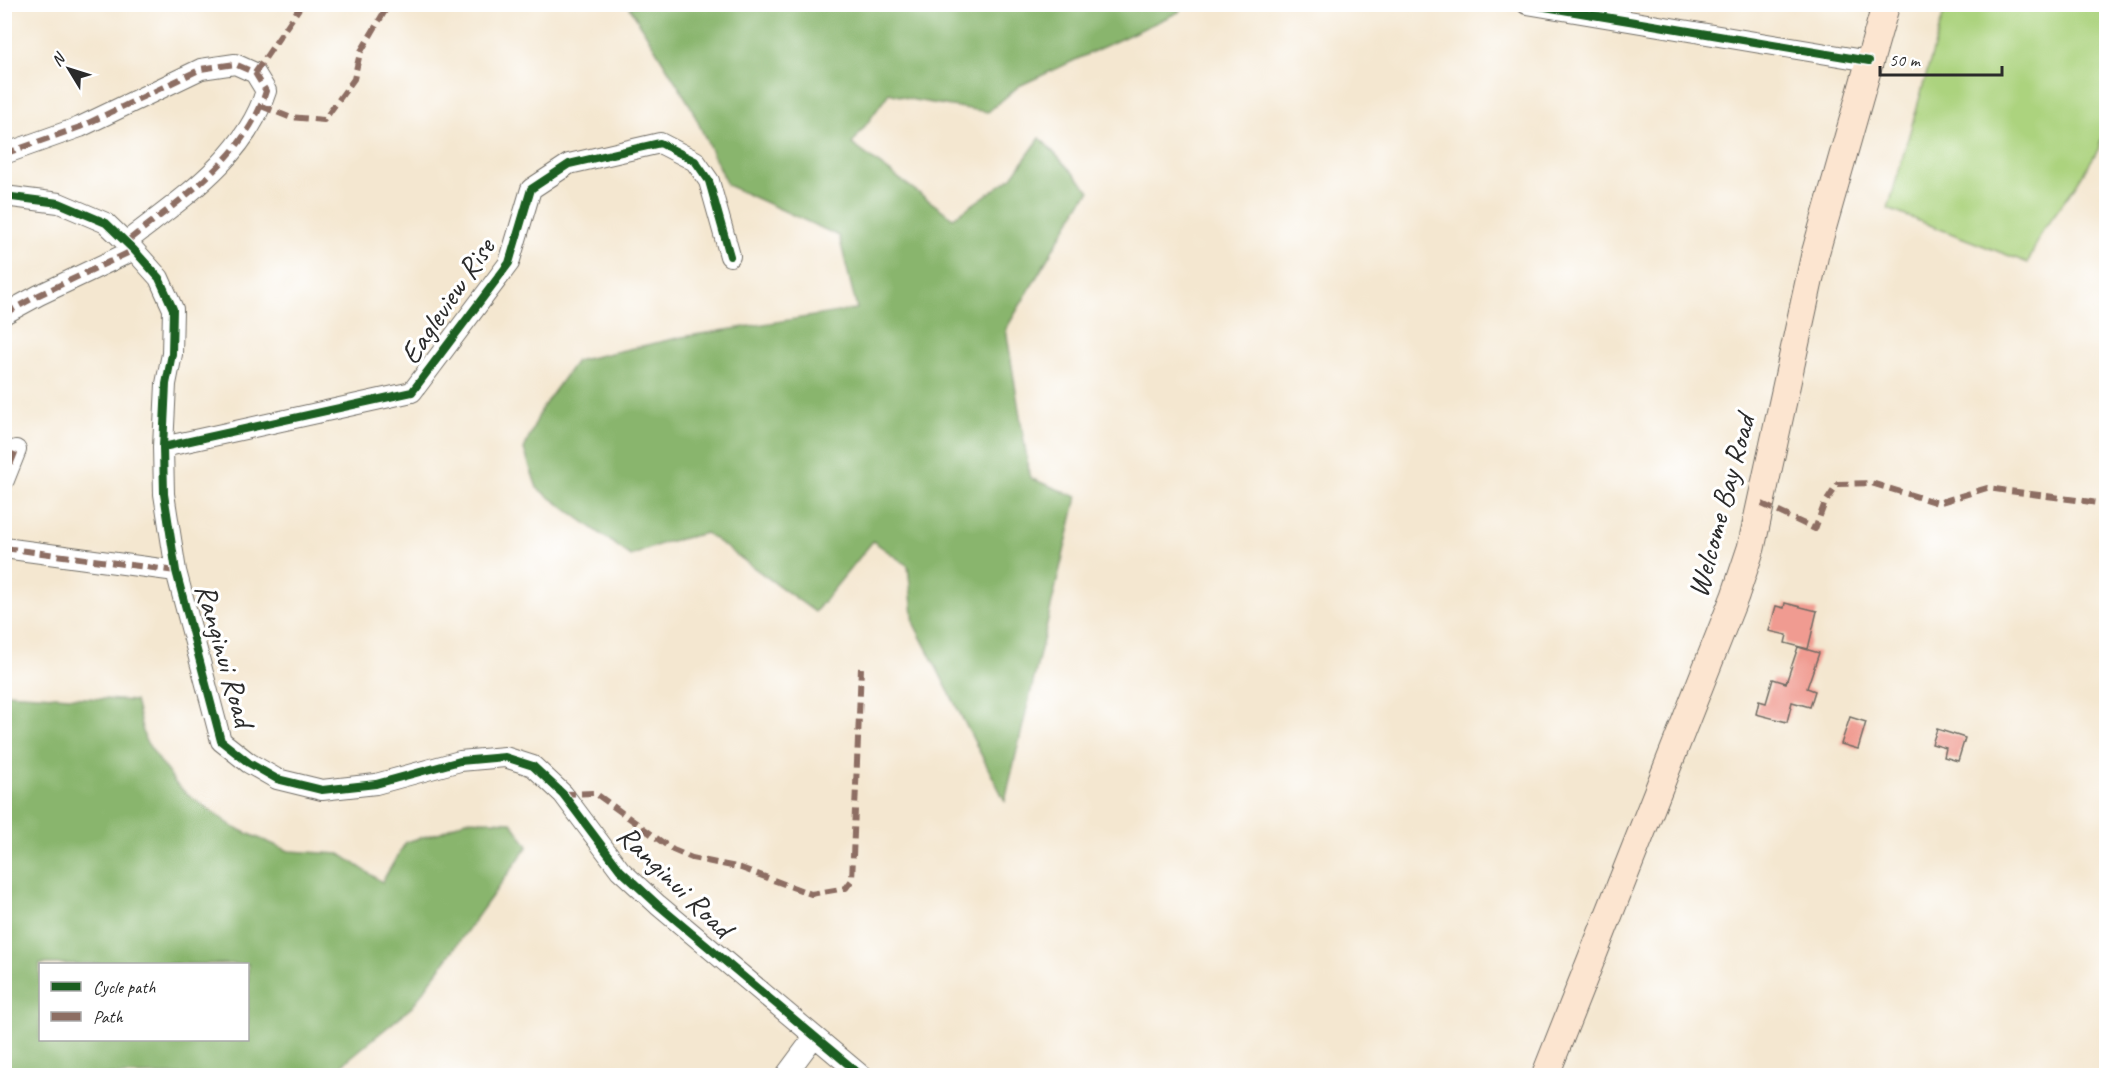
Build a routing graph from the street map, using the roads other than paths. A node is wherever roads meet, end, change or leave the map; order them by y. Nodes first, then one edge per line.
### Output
1 (1527, 4) edge
2 (1886, 4) edge
3 (1869, 61) junction
4 (4, 154) edge
5 (4, 196) edge
6 (130, 246) junction
7 (730, 256) dead end
8 (4, 314) edge
9 (163, 447) junction
10 (16, 450) dead end
11 (4, 480) edge
12 (4, 548) edge
13 (176, 572) junction
14 (814, 1037) junction
15 (784, 1076) edge
16 (862, 1076) edge
17 (1545, 1076) edge

1 - 3 street
2 - 3 main road, Welcome Bay Road
3 - 17 main road, Welcome Bay Road
4 - 6 street
5 - 6 street, Ranginui Road
6 - 8 street
6 - 9 street, Ranginui Road
7 - 9 street, Eagleview Rise
9 - 13 street, Ranginui Road
10 - 11 street
12 - 13 street
13 - 14 street, Ranginui Road
14 - 15 street
14 - 16 street, Ranginui Road

